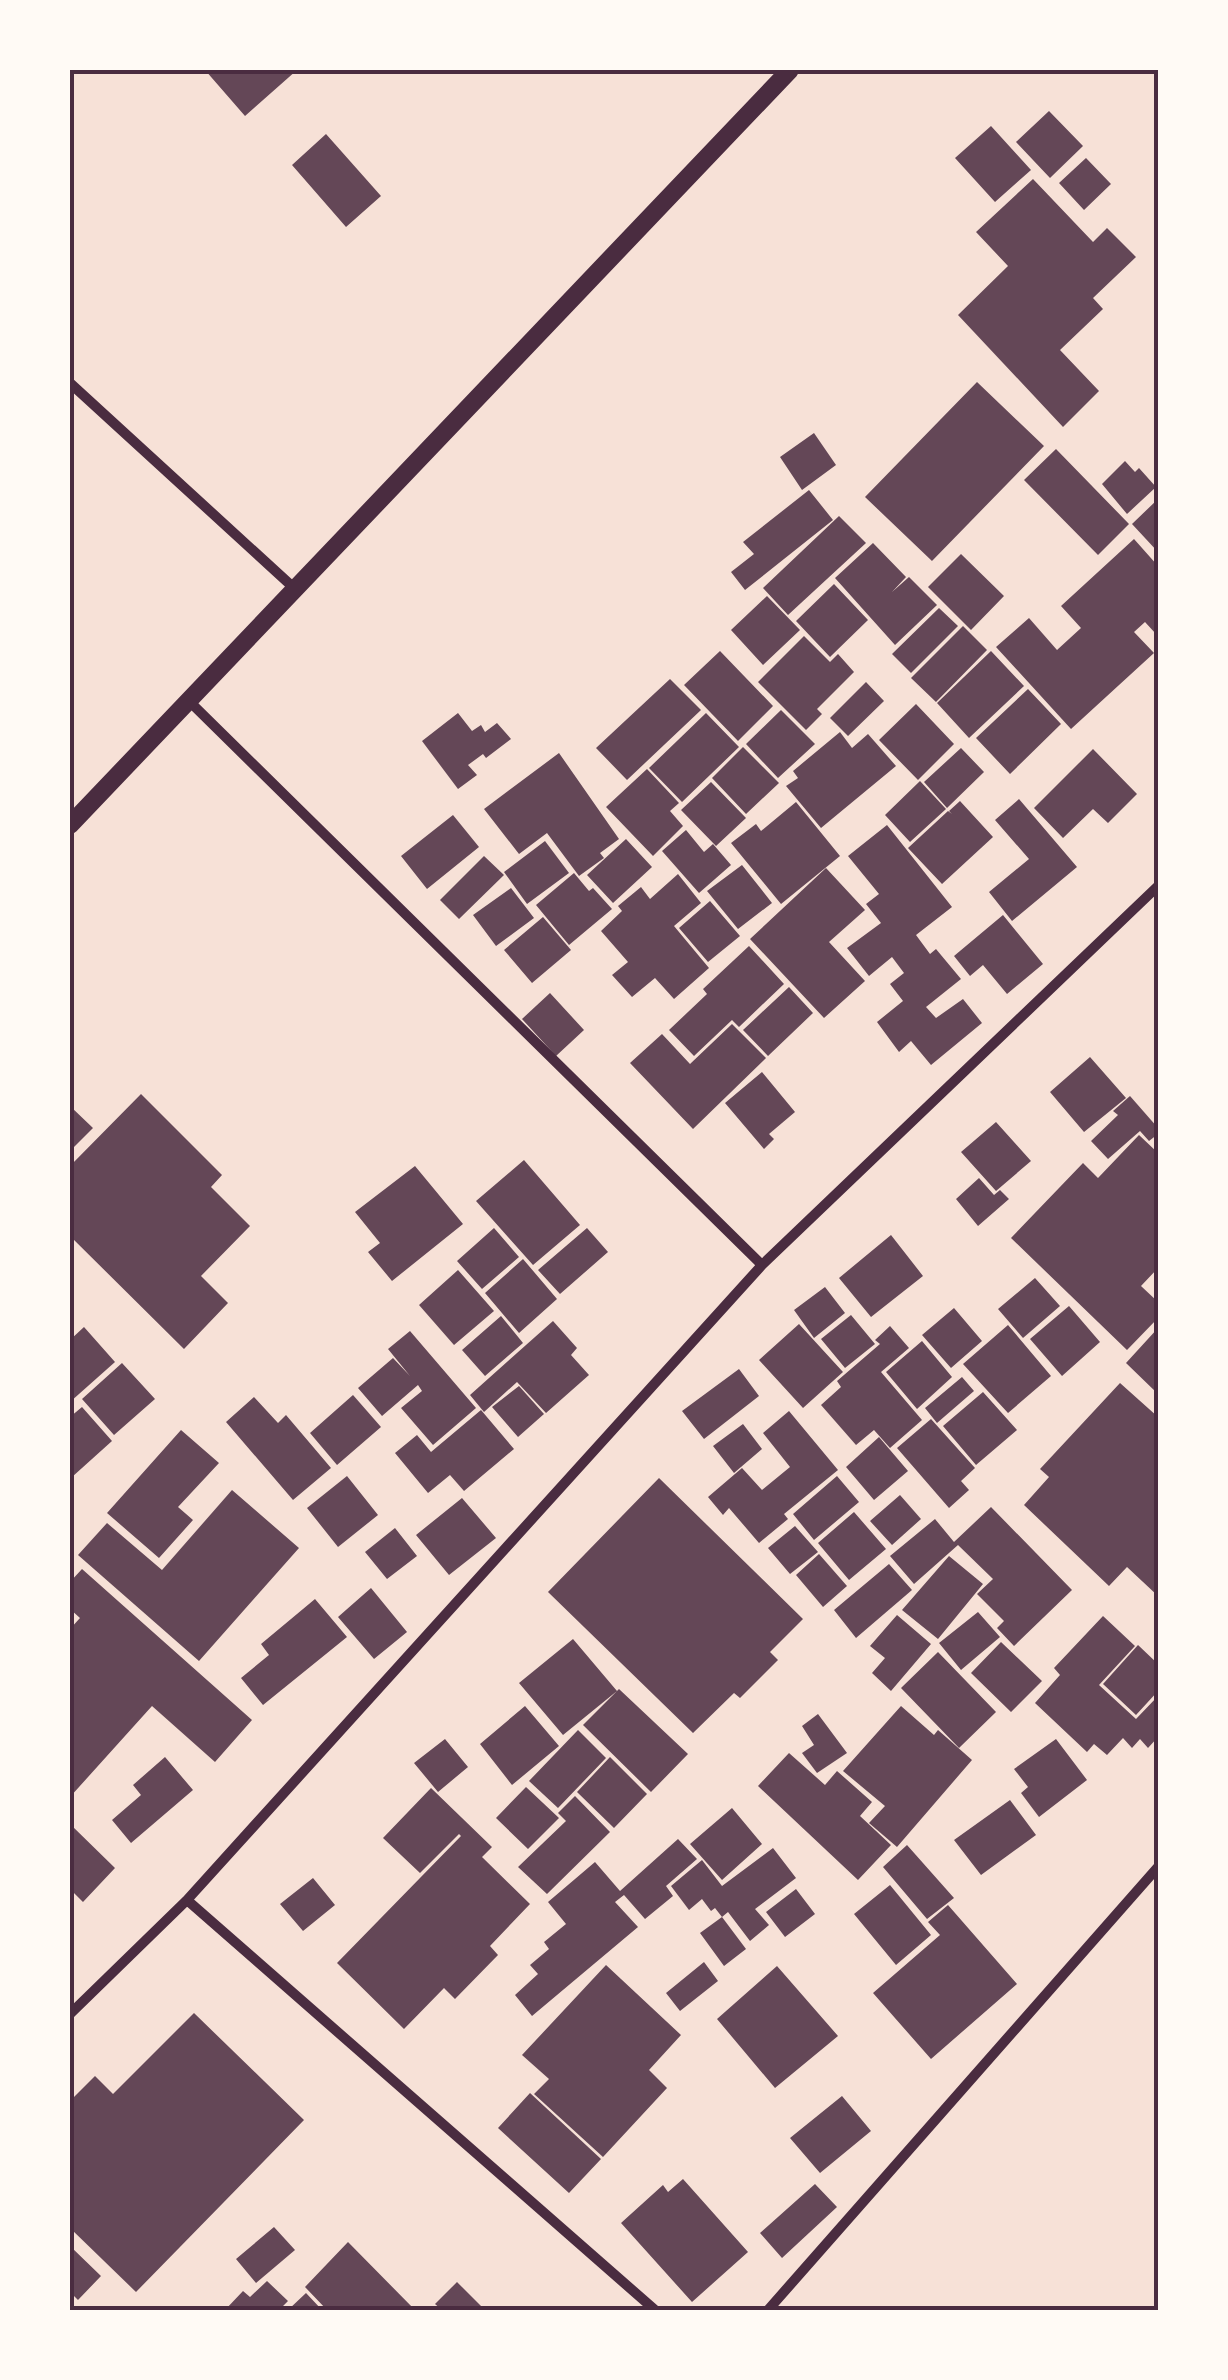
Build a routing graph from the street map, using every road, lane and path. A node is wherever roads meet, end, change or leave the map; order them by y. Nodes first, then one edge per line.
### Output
1 (790, 70) edge
2 (70, 383) edge
3 (294, 588) junction
4 (188, 701) junction
5 (70, 826) edge
6 (1158, 886) edge
7 (762, 1265) junction
8 (1158, 1866) edge
9 (187, 1900) junction
10 (70, 2014) edge
11 (655, 2310) edge
12 (768, 2310) edge

1 - 3 street
2 - 3 street
3 - 4 street
4 - 5 street
4 - 7 street
6 - 7 street
7 - 9 street
8 - 12 street
9 - 10 street
9 - 11 street

